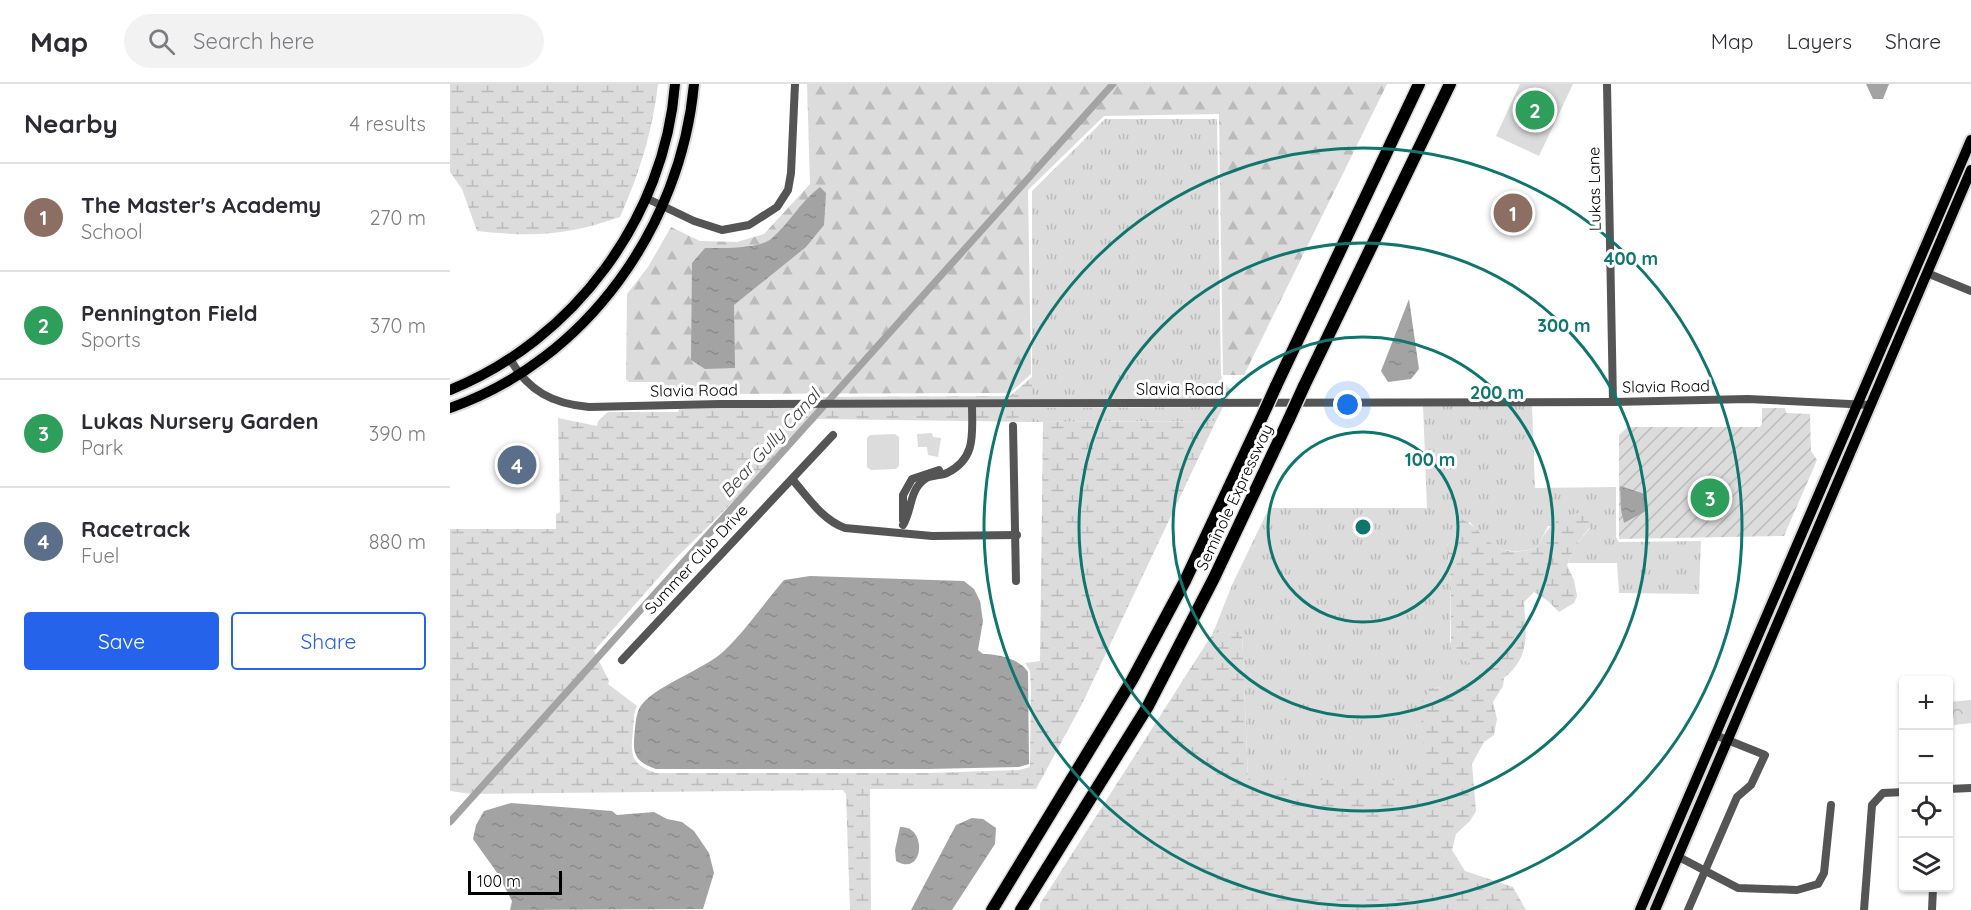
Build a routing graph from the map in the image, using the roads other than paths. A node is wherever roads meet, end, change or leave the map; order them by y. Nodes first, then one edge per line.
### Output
1 (675, 84) edge
2 (694, 84) edge
3 (795, 84) edge
4 (1419, 84) edge
5 (1450, 84) edge
6 (1607, 84) edge
7 (1971, 140) edge
8 (1971, 170) edge
9 (646, 198) junction
10 (1946, 198) junction
11 (663, 206) junction
12 (1946, 228) junction
13 (1927, 273) junction
14 (1971, 291) edge
15 (510, 358) junction
16 (519, 375) junction
17 (450, 390) edge
18 (1613, 402) junction
19 (1858, 404) junction
20 (972, 405) junction
21 (1870, 405) junction
22 (450, 408) edge
23 (1013, 426) dead end
24 (833, 435) dead end
25 (792, 479) junction
26 (903, 529) junction
27 (1017, 535) junction
28 (1017, 581) dead end
29 (622, 660) dead end
30 (1715, 735) junction
31 (1726, 740) junction
32 (1971, 788) edge
33 (1953, 789) edge
34 (1899, 792) edge
35 (1831, 805) dead end
36 (1677, 856) junction
37 (1706, 869) junction
38 (1933, 892) edge
39 (992, 910) edge
40 (1021, 910) edge
41 (1640, 910) edge
42 (1655, 910) edge
43 (1688, 910) edge
44 (1864, 910) edge
45 (1932, 910) edge

1 - 9 main road
2 - 11 main road
3 - 11 street
4 - 39 highway, Seminole Expressway, bridge
5 - 40 highway, Seminole Expressway, bridge
6 - 18 street, Lukas Lane
7 - 10 main road
8 - 12 main road
9 - 11 street
9 - 15 main road
10 - 12 main road
10 - 19 main road
11 - 16 main road
12 - 13 main road
13 - 14 street
13 - 21 main road
15 - 16 street, Slavia Road
15 - 17 main road
16 - 20 street, Slavia Road
16 - 22 main road
18 - 19 street, Slavia Road
18 - 20 street, Slavia Road
19 - 21 street, Slavia Road
19 - 30 main road
20 - 26 street
21 - 31 main road
23 - 27 street
24 - 25 street, Summer Club Drive
25 - 26 street
25 - 29 street, Summer Club Drive
26 - 27 street
27 - 28 street
30 - 31 street
30 - 41 main road
31 - 36 main road
31 - 37 street
32 - 33 street
34 - 44 street
35 - 37 street
36 - 37 street
36 - 42 main road
37 - 43 street
38 - 45 street

